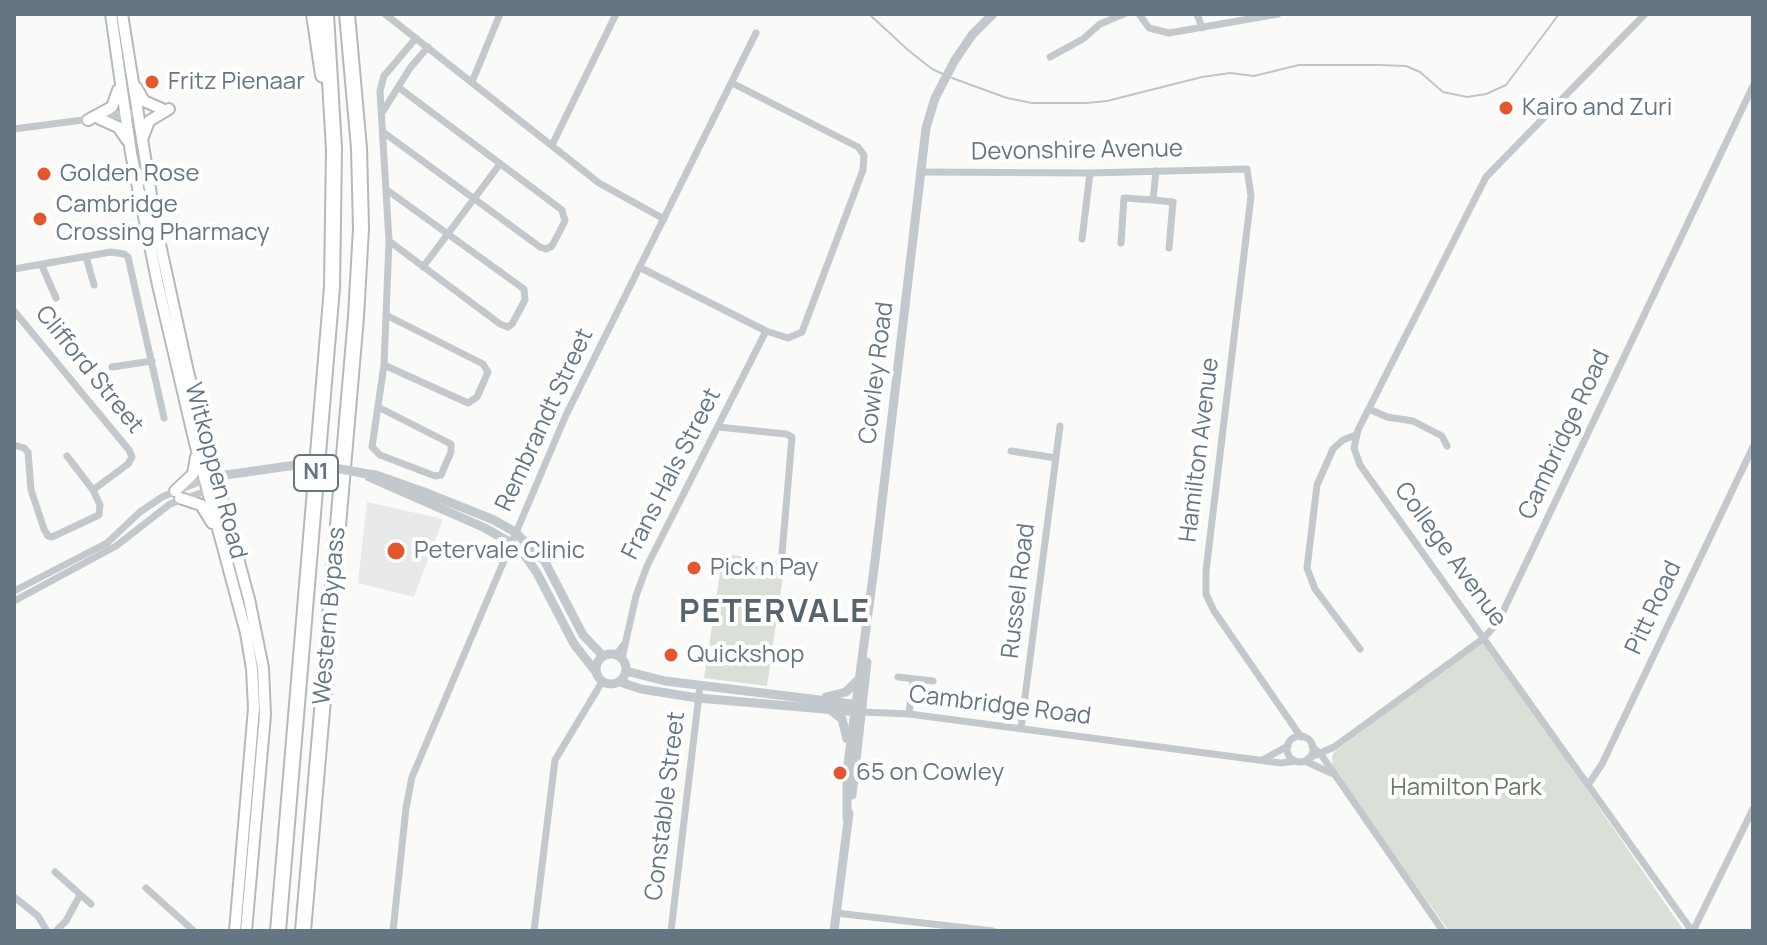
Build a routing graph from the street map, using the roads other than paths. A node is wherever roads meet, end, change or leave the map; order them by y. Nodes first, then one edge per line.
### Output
1 (111, 14) edge
2 (122, 14) edge
3 (314, 14) edge
4 (326, 14) edge
5 (347, 14) edge
6 (385, 14) edge
7 (500, 14) edge
8 (616, 14) edge
9 (993, 14) edge
10 (1124, 14) edge
11 (1139, 14) edge
12 (1197, 14) edge
13 (1278, 14) edge
14 (1645, 14) edge
15 (1202, 28) junction
16 (756, 33) dead end
17 (416, 38) junction
18 (428, 47) junction
19 (1050, 57) dead end
20 (129, 67) junction
21 (119, 74) junction
22 (472, 82) junction
23 (732, 83) junction
24 (1753, 86) edge
25 (398, 87) junction
26 (382, 113) junction
27 (131, 114) junction
28 (94, 120) junction
29 (14, 129) edge
30 (333, 131) junction
31 (383, 132) junction
32 (552, 145) junction
33 (131, 153) junction
34 (144, 162) junction
35 (500, 164) junction
36 (1235, 169) joint
37 (1156, 171) junction
38 (920, 172) junction
39 (1090, 173) junction
40 (387, 190) junction
41 (475, 198) junction
42 (1153, 200) junction
43 (664, 219) junction
44 (449, 233) junction
45 (1082, 239) dead end
46 (389, 241) junction
47 (1121, 243) dead end
48 (1169, 248) dead end
49 (86, 257) junction
50 (42, 266) junction
51 (423, 267) junction
52 (641, 268) junction
53 (14, 269) edge
54 (94, 285) dead end
55 (56, 298) dead end
56 (14, 311) edge
57 (386, 315) junction
58 (766, 331) junction
59 (152, 361) junction
60 (384, 365) junction
61 (112, 367) dead end
62 (378, 407) junction
63 (1369, 409) junction
64 (164, 418) dead end
65 (1060, 426) dead end
66 (718, 427) junction
67 (1356, 435) junction
68 (195, 443) junction
69 (14, 445) edge
70 (1447, 446) dead end
71 (1753, 447) edge
72 (1011, 451) dead end
73 (67, 456) dead end
74 (1056, 458) junction
75 (364, 474) junction
76 (212, 483) junction
77 (93, 490) junction
78 (178, 494) junction
79 (515, 532) junction
80 (511, 543) junction
81 (782, 554) dead end
82 (226, 558) junction
83 (873, 579) junction
84 (14, 591) edge
85 (14, 601) edge
86 (1484, 638) junction
87 (1360, 649) dead end
88 (603, 656) junction
89 (619, 657) junction
90 (626, 671) junction
91 (860, 671) junction
92 (596, 672) junction
93 (898, 677) dead end
94 (913, 679) junction
95 (933, 681) dead end
96 (602, 682) junction
97 (620, 682) junction
98 (700, 686) junction
99 (698, 698) junction
100 (818, 699) junction
101 (828, 708) junction
102 (858, 709) junction
103 (909, 714) junction
104 (1291, 722) junction
105 (1021, 728) junction
106 (1301, 737) junction
107 (1289, 744) junction
108 (1311, 744) junction
109 (1337, 744) junction
110 (1320, 754) junction
111 (1264, 759) junction
112 (1307, 759) junction
113 (1295, 761) junction
114 (847, 771) junction
115 (1331, 771) junction
116 (1588, 785) junction
117 (1753, 809) edge
118 (847, 818) junction
119 (55, 872) dead end
120 (146, 888) dead end
121 (80, 895) junction
122 (14, 897) edge
123 (91, 904) dead end
124 (836, 913) junction
125 (185, 923) junction
126 (47, 931) edge
127 (56, 931) edge
128 (181, 931) edge
129 (194, 931) edge
130 (235, 931) edge
131 (246, 931) edge
132 (278, 931) edge
133 (303, 931) edge
134 (393, 931) edge
135 (534, 931) edge
136 (671, 931) edge
137 (834, 931) edge
138 (993, 931) edge
139 (1443, 931) edge
140 (1692, 931) edge

1 - 21 main road, Witkoppen Road
2 - 20 main road, Witkoppen Road
3 - 30 highway
4 - 30 highway, Western Bypass / N1
5 - 133 highway, Western Bypass / N1
6 - 17 street
7 - 22 street
8 - 32 street
9 - 38 street, Cowley Road
10 - 19 street
11 - 15 street
12 - 15 street
13 - 15 street
14 - 63 street
16 - 23 street, Rembrandt Street
17 - 18 street
17 - 26 street
18 - 22 street
18 - 25 street
20 - 27 main road, Witkoppen Road
20 - 34 main road
21 - 27 main road, Witkoppen Road
21 - 28 main road
22 - 32 street
23 - 43 street, Rembrandt Street
23 - 58 street
24 - 86 street, Cambridge Road
25 - 26 street
25 - 35 street
26 - 31 street
27 - 28 street
27 - 33 main road, Witkoppen Road
27 - 34 main road, Witkoppen Road
28 - 29 street
28 - 33 main road
30 - 132 highway, Western Bypass / N1
31 - 40 street
31 - 41 street
32 - 43 street
33 - 68 main road, Witkoppen Road
34 - 76 main road, Witkoppen Road
35 - 41 street
35 - 41 street
36 - 37 street, Devonshire Avenue
36 - 104 street, Hamilton Avenue
37 - 39 street, Devonshire Avenue
37 - 42 street
38 - 39 street, Devonshire Avenue
38 - 83 street, Cowley Road
39 - 45 street
40 - 44 street
40 - 46 street
41 - 44 street
42 - 47 street
42 - 48 street
43 - 52 street, Rembrandt Street
44 - 51 street
44 - 51 street
46 - 51 street
46 - 57 street
49 - 50 street
49 - 54 street
49 - 59 street
50 - 53 street
50 - 55 street
52 - 58 street
52 - 79 street, Rembrandt Street
56 - 77 street, Clifford Street
57 - 60 street
57 - 60 street
58 - 66 street, Frans Hals Street
59 - 61 street
59 - 64 street
60 - 62 street
62 - 62 street
63 - 67 street
63 - 70 street
65 - 74 street, Russel Road
66 - 81 street
66 - 89 street, Frans Hals Street
67 - 86 street, College Avenue
67 - 87 street
68 - 76 main road, Witkoppen Road
68 - 78 main road
69 - 77 street
71 - 116 street, Pitt Road
72 - 74 street
73 - 77 street
74 - 105 street, Russel Road
75 - 76 street, bridge
75 - 79 street
75 - 80 street
76 - 78 street
76 - 82 main road, Witkoppen Road
76 - 131 main road, Witkoppen Road
78 - 82 main road
78 - 84 street
78 - 85 street
79 - 80 street, Rembrandt Street
79 - 88 street
80 - 92 street
80 - 134 street, Rembrandt Street
82 - 130 main road, Witkoppen Road
83 - 91 street, Cowley Road
83 - 102 street, Cowley Road
86 - 109 street, Cambridge Road
86 - 116 street, College Avenue
88 - 89 street
88 - 92 street
89 - 90 street
90 - 97 street
90 - 98 street, Cambridge Road
91 - 100 street
91 - 102 street, Cowley Road
92 - 96 street
93 - 94 street
94 - 95 street
94 - 103 street
96 - 97 street
96 - 135 street
97 - 99 street, Cambridge Road
98 - 99 street, Constable Street
98 - 100 street, Cambridge Road
99 - 101 street, Cambridge Road
99 - 136 street, Constable Street
100 - 102 street, Cambridge Road
101 - 102 street, Cambridge Road
101 - 114 street
102 - 103 street, Cambridge Road
102 - 114 street, Cowley Road
102 - 118 street, Cowley Road
103 - 105 street, Cambridge Road
104 - 106 street, Hamilton Avenue
104 - 107 street
105 - 111 street, Cambridge Road
106 - 107 street
106 - 108 street
107 - 111 street
107 - 113 street
108 - 109 street
108 - 110 street
108 - 112 street
109 - 110 street, Cambridge Road
109 - 115 street
110 - 112 street, Cambridge Road
110 - 115 street
111 - 113 street, Cambridge Road
112 - 113 street
112 - 115 street
114 - 118 street, Cowley Road
115 - 139 street
116 - 140 street, College Avenue
117 - 140 street
118 - 124 street, Cowley Road
119 - 121 street
120 - 125 street
121 - 123 street
121 - 127 street
122 - 126 street
124 - 137 street, Cowley Road
124 - 138 street
125 - 128 street
125 - 129 street

